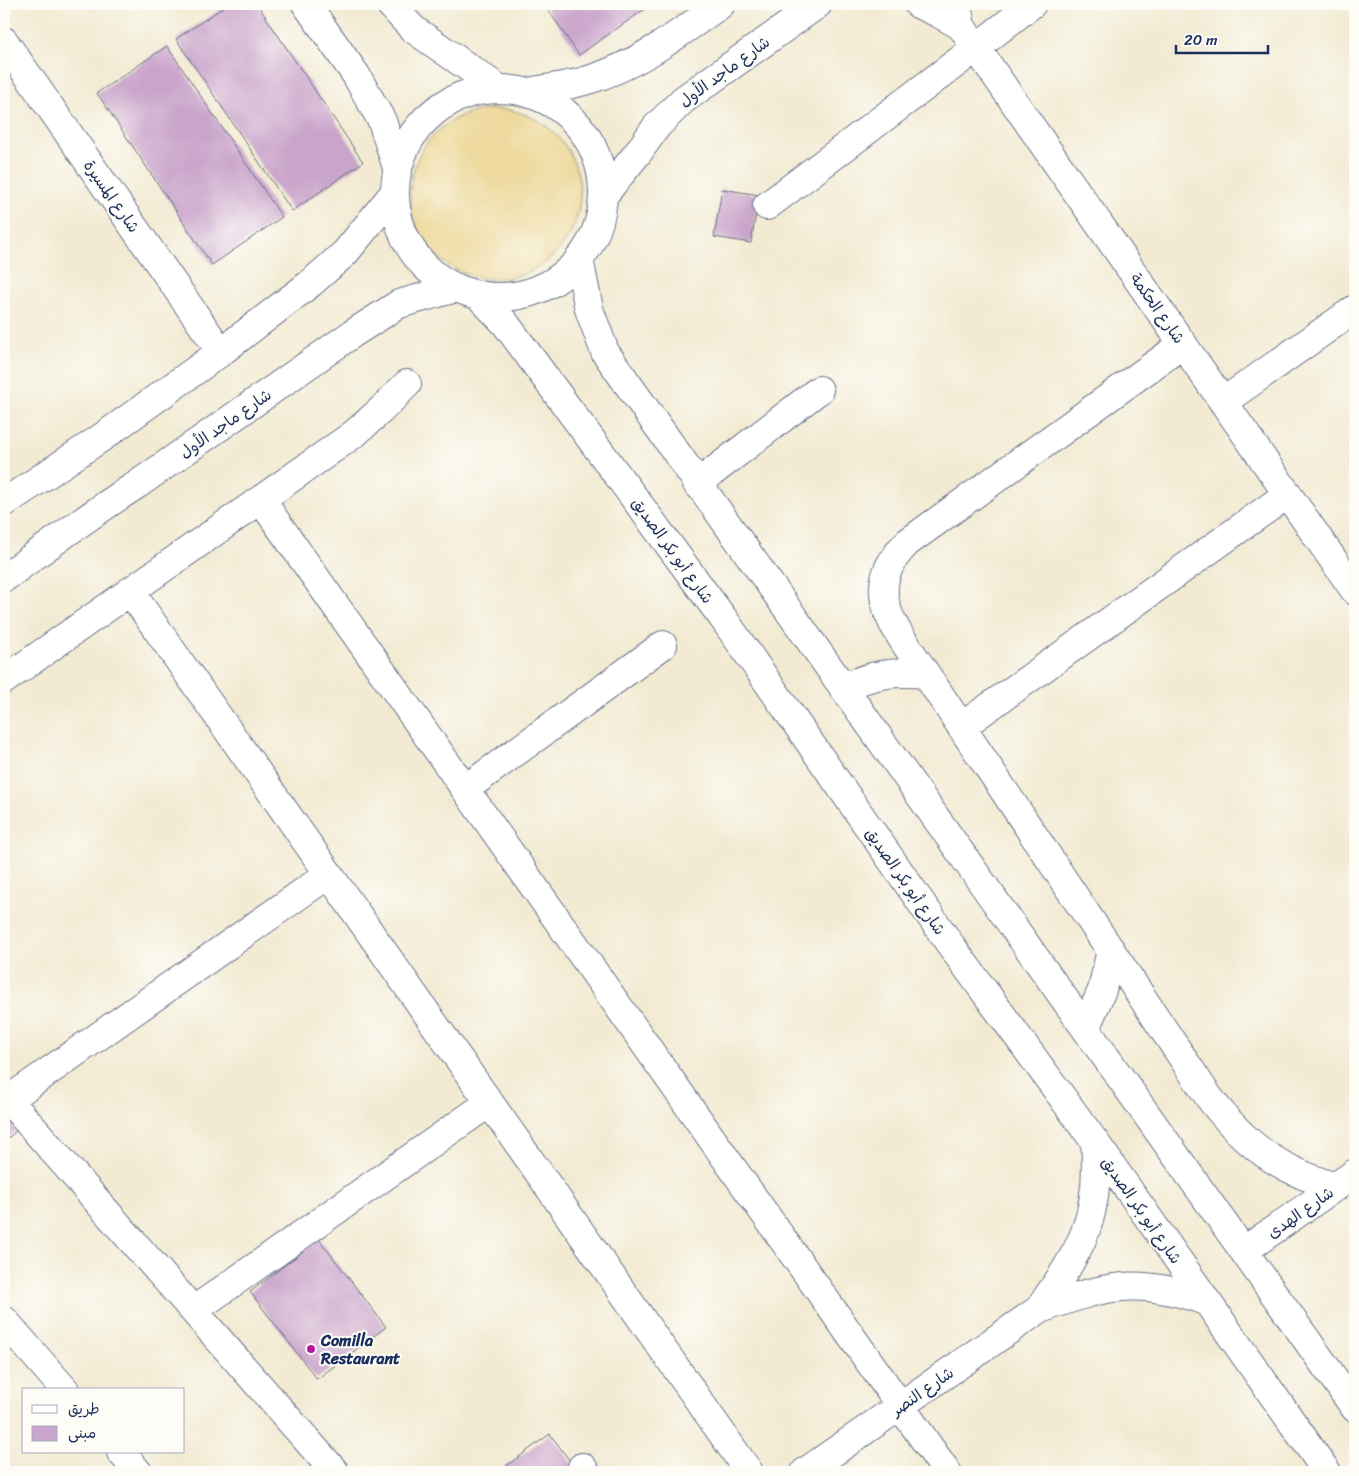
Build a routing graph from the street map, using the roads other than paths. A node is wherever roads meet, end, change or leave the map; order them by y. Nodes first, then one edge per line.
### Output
1 (306, 4) edge
2 (390, 4) edge
3 (721, 4) edge
4 (818, 4) edge
5 (918, 4) edge
6 (1032, 4) edge
7 (959, 15) edge
8 (4, 41) edge
9 (976, 48) junction
10 (498, 88) junction
11 (528, 92) junction
12 (396, 181) junction
13 (603, 196) junction
14 (767, 206) dead end
15 (579, 259) junction
16 (467, 292) junction
17 (1355, 308) edge
18 (1183, 344) junction
19 (221, 352) junction
20 (407, 384) dead end
21 (819, 390) dead end
22 (1223, 402) junction
23 (697, 484) junction
24 (1288, 494) junction
25 (261, 500) junction
26 (4, 503) edge
27 (4, 578) edge
28 (1355, 591) edge
29 (130, 592) junction
30 (663, 645) dead end
31 (926, 674) junction
32 (4, 680) edge
33 (843, 688) junction
34 (962, 727) junction
35 (465, 789) junction
36 (329, 874) junction
37 (1110, 950) junction
38 (1086, 1027) junction
39 (6, 1098) edge
40 (489, 1102) junction
41 (1095, 1142) junction
42 (1346, 1180) edge
43 (1245, 1250) junction
44 (1205, 1301) junction
45 (194, 1310) junction
46 (1038, 1310) junction
47 (4, 1320) edge
48 (63, 1388) edge
49 (901, 1406) junction
50 (1355, 1408) edge
51 (123, 1454) edge
52 (138, 1472) edge
53 (335, 1472) edge
54 (749, 1472) edge
55 (805, 1472) edge
56 (947, 1472) edge
57 (1327, 1472) edge

1 - 12 street
2 - 10 street
3 - 11 street
4 - 13 street, شارع ماجد الأول
5 - 7 street, شارع الحكمة
6 - 9 street
7 - 9 street, شارع الحكمة
8 - 19 street, شارع المسيرة
9 - 14 street
9 - 18 street, شارع الحكمة
10 - 11 street
10 - 12 street
11 - 13 street
12 - 16 street, شارع أبو بكر الصديق
12 - 19 street
13 - 15 street
15 - 16 street
15 - 23 street
16 - 27 street, شارع ماجد الأول
16 - 41 street, شارع أبو بكر الصديق
17 - 22 street
18 - 22 street, شارع الحكمة
18 - 31 street
19 - 26 street
20 - 25 street
21 - 23 street
22 - 24 street, شارع الحكمة
23 - 33 street
24 - 28 street, شارع الحكمة
24 - 34 street
25 - 29 street
25 - 35 street
29 - 32 street
29 - 36 street
30 - 35 street
31 - 33 street
31 - 34 street
33 - 38 street
34 - 37 street
35 - 49 street
36 - 39 street
36 - 40 street
37 - 38 street
37 - 42 street
38 - 43 street
39 - 45 street
40 - 45 street
40 - 54 street
41 - 44 street, شارع أبو بكر الصديق
41 - 46 street, شارع النصر
42 - 43 street, شارع الهدى
43 - 50 street
44 - 46 street, شارع النصر
44 - 57 street, شارع أبو بكر الصديق
45 - 53 street
46 - 49 street, شارع النصر
47 - 48 street
49 - 55 street, شارع النصر
49 - 56 street
51 - 52 street

